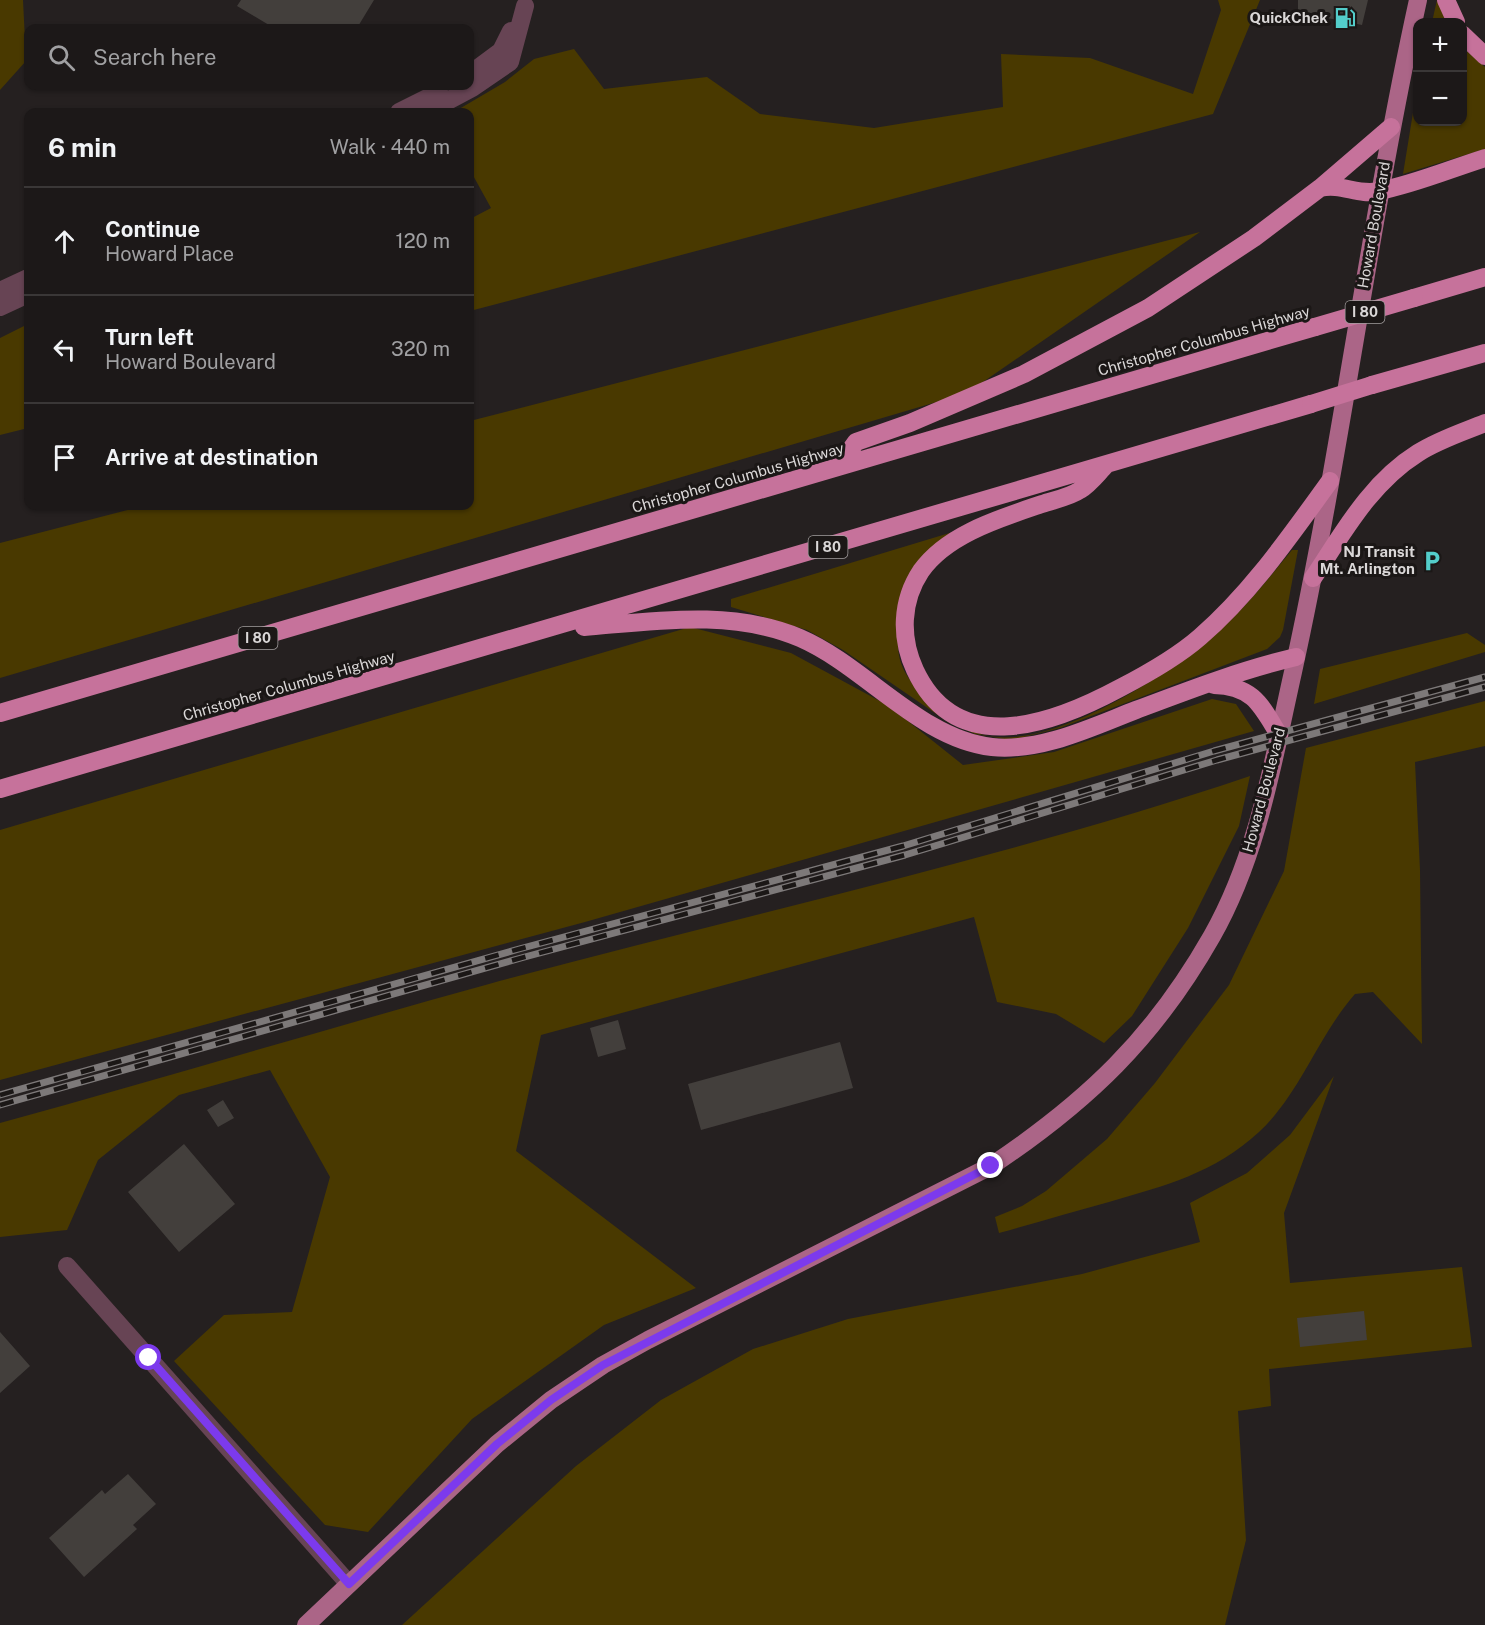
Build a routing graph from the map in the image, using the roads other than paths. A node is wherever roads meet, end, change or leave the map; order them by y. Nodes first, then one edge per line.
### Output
1 (1418, 0) edge
2 (1446, 0) edge
3 (530, 3) edge
4 (1454, 18) edge
5 (1467, 39) edge
6 (1485, 56) edge
7 (474, 71) edge
8 (474, 87) edge
9 (443, 90) edge
10 (468, 90) edge
11 (407, 108) edge
12 (434, 108) edge
13 (1391, 127) junction
14 (1485, 158) edge
15 (1320, 188) junction
16 (1379, 191) junction
17 (1485, 277) edge
18 (24, 280) edge
19 (0, 291) edge
20 (24, 296) edge
21 (0, 307) edge
22 (1485, 353) edge
23 (1485, 423) edge
24 (1107, 464) junction
25 (838, 467) junction
26 (1330, 481) junction
27 (1313, 578) junction
28 (549, 629) junction
29 (1296, 657) junction
30 (1204, 685) junction
31 (0, 714) edge
32 (1279, 735) junction
33 (0, 789) edge
34 (67, 1266) dead end
35 (349, 1584) junction
36 (306, 1625) edge

1 - 13 main road, Howard Boulevard
2 - 4 highway
3 - 7 street
3 - 8 street
5 - 6 highway
9 - 11 street
10 - 12 street
13 - 15 highway
13 - 16 main road, Howard Boulevard
14 - 16 highway
15 - 16 highway
15 - 25 highway
16 - 26 main road, Howard Boulevard
17 - 25 highway, Christopher Columbus Highway / I 80, bridge
18 - 19 street
20 - 21 street
22 - 24 highway, Christopher Columbus Highway / I 80, bridge
23 - 27 highway
24 - 26 highway
24 - 28 highway, Christopher Columbus Highway / I 80
25 - 31 highway, Christopher Columbus Highway / I 80
26 - 27 main road, Howard Boulevard
27 - 29 main road, Howard Boulevard
28 - 30 highway
28 - 33 highway, Christopher Columbus Highway / I 80
29 - 30 highway
29 - 32 main road, Howard Boulevard
30 - 32 highway
32 - 35 main road, Howard Boulevard
34 - 35 street
35 - 36 main road, Howard Boulevard

